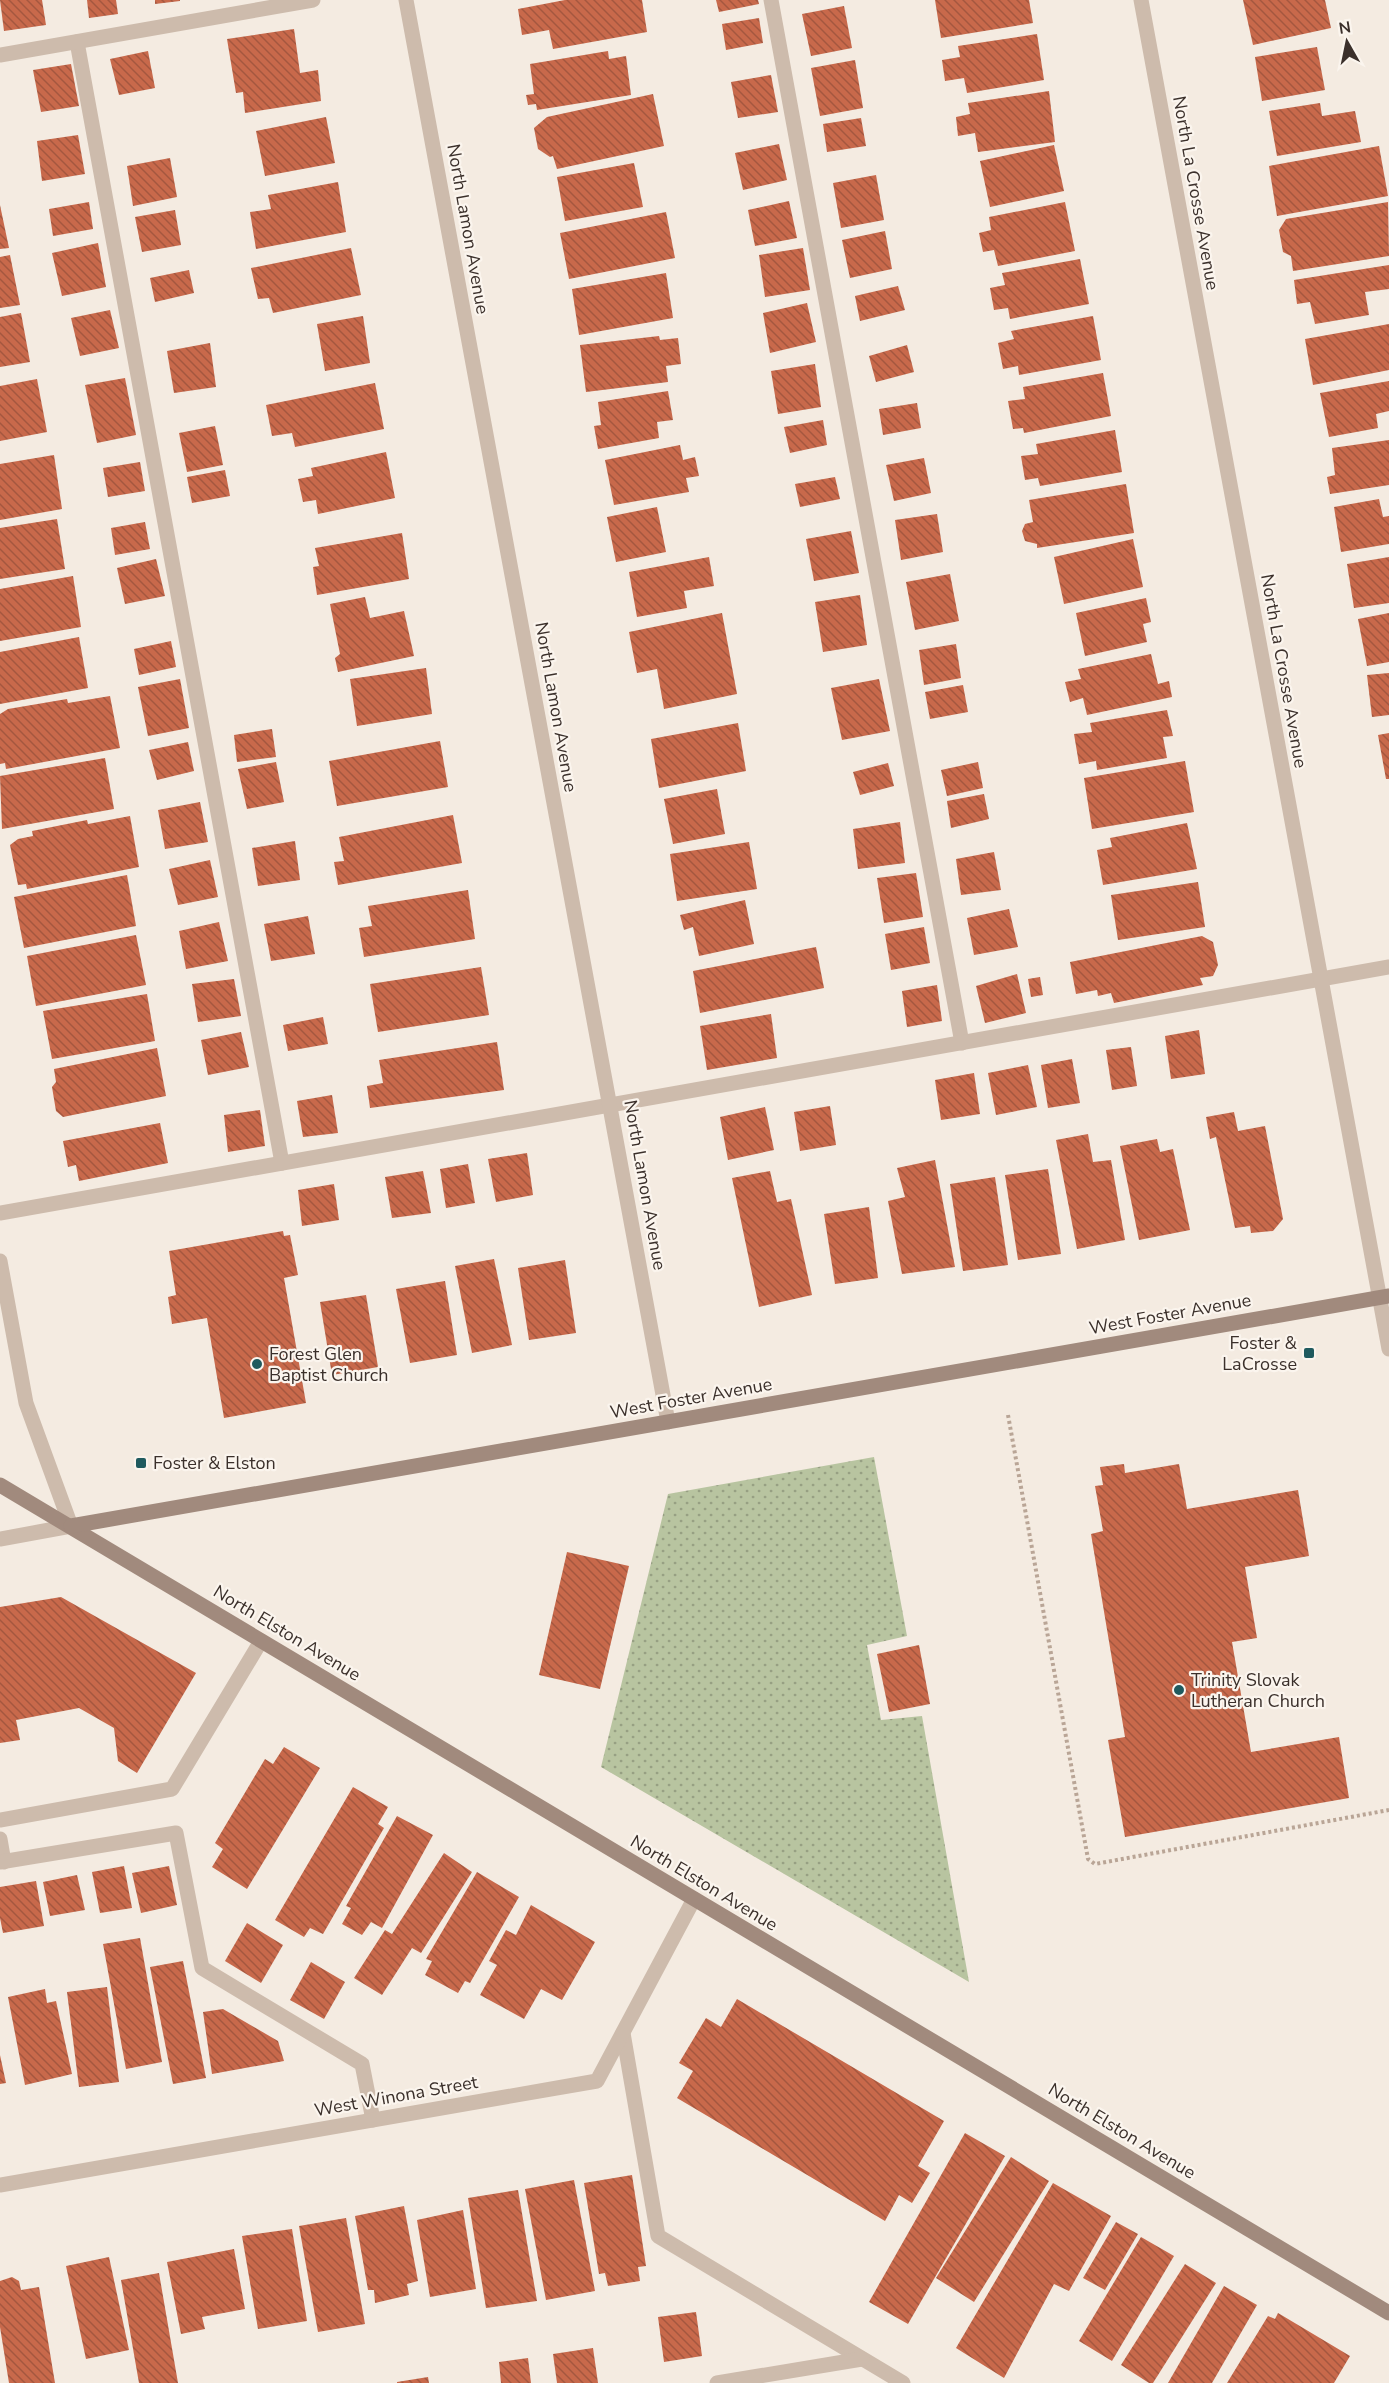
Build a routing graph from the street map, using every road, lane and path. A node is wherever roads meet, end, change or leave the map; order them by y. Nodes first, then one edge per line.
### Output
1 (313, 0) edge
2 (406, 0) edge
3 (771, 0) edge
4 (1141, 0) edge
5 (77, 42) junction
6 (0, 55) edge
7 (1389, 967) edge
8 (1321, 980) junction
9 (962, 1043) junction
10 (610, 1104) junction
11 (282, 1162) junction
12 (0, 1213) edge
13 (0, 1261) edge
14 (1384, 1297) edge
15 (1389, 1349) edge
16 (1008, 1415) dead end
17 (668, 1422) junction
18 (0, 1485) edge
19 (71, 1526) junction
20 (0, 1539) edge
21 (261, 1641) junction
22 (1389, 1810) edge
23 (0, 1820) edge
24 (0, 1839) edge
25 (2, 1862) edge
26 (693, 1899) junction
27 (623, 2033) junction
28 (373, 2120) junction
29 (0, 2185) edge
30 (1389, 2313) edge
31 (862, 2359) junction
32 (717, 2383) edge
33 (903, 2383) edge

1 - 5 street
2 - 10 street, North Lamon Avenue
3 - 9 street
4 - 8 street, North La Crosse Avenue
5 - 6 street
5 - 11 street
7 - 8 street
8 - 9 street
8 - 14 street, North La Crosse Avenue
9 - 10 street
10 - 11 street
10 - 17 street, North Lamon Avenue
11 - 12 street
13 - 19 street
14 - 15 street, North La Crosse Avenue
14 - 17 main road, West Foster Avenue
16 - 22 path
17 - 19 main road, West Foster Avenue
18 - 19 main road, North Elston Avenue
19 - 20 street, West Foster Avenue
19 - 21 main road, North Elston Avenue
21 - 23 street
21 - 26 main road, North Elston Avenue
24 - 25 street
25 - 28 street
26 - 27 street, West Winona Street
26 - 30 main road, North Elston Avenue
27 - 28 street, West Winona Street
27 - 31 street
28 - 29 street, West Winona Street
31 - 32 street
31 - 33 street

